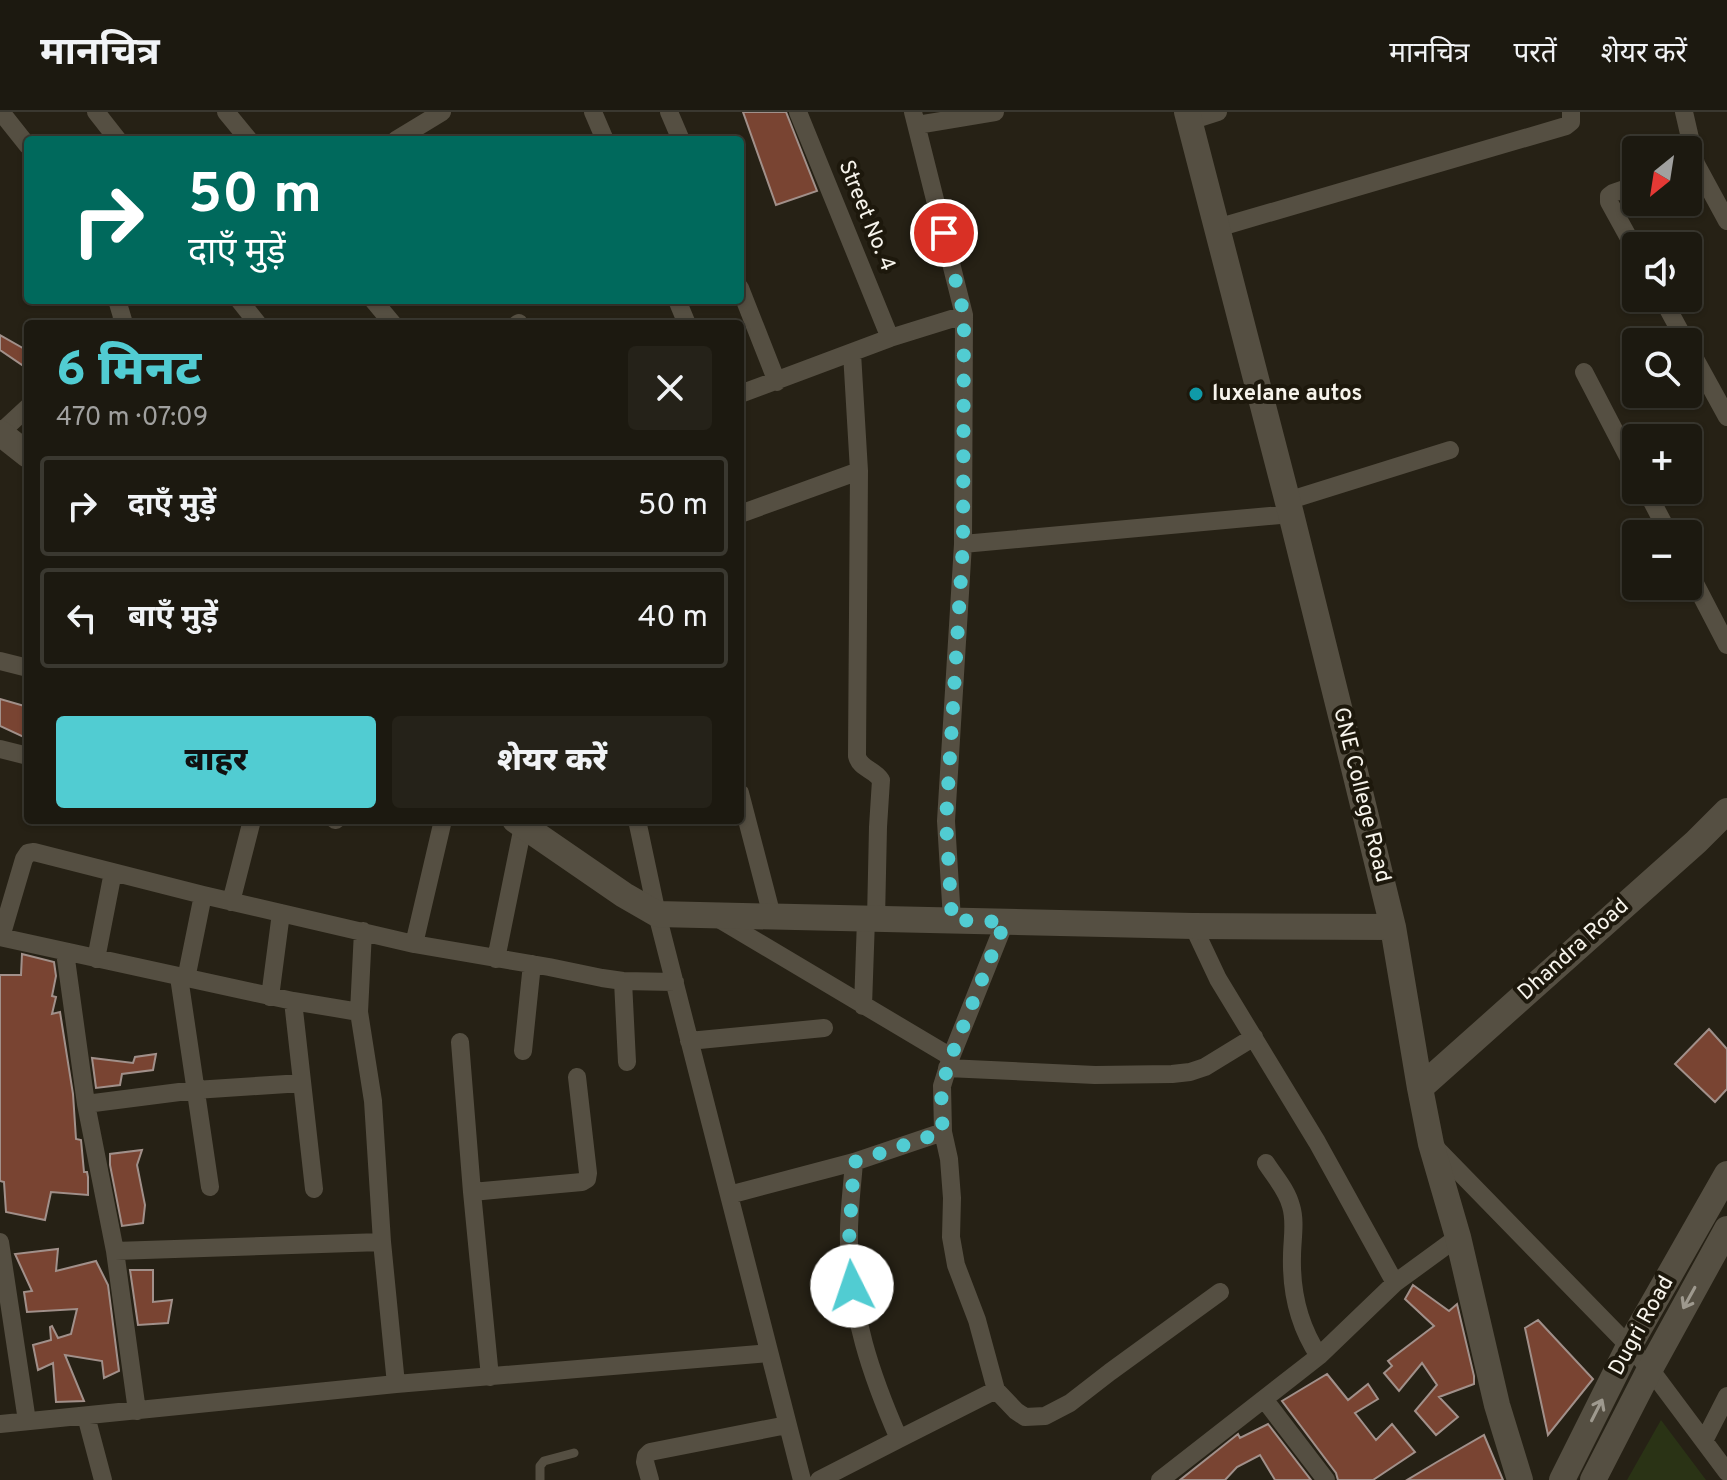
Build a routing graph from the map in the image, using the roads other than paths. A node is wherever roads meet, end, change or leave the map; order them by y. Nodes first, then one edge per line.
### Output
1 (1, 112) edge
2 (96, 112) edge
3 (442, 112) edge
4 (593, 112) edge
5 (669, 112) edge
6 (798, 112) edge
7 (995, 112) edge
8 (1218, 112) edge
9 (1571, 112) edge
10 (1684, 112) edge
11 (1189, 116) edge
12 (915, 118) edge
13 (115, 136) edge
14 (403, 136) edge
15 (603, 136) edge
16 (679, 136) edge
17 (1688, 136) edge
18 (24, 141) edge
19 (1702, 182) edge
20 (1622, 190) edge
21 (1727, 221) edge
22 (1217, 228) junction
23 (1626, 232) edge
24 (744, 298) edge
25 (242, 304) edge
26 (964, 315) junction
27 (255, 320) edge
28 (890, 338) junction
29 (852, 353) junction
30 (1702, 371) edge
31 (1584, 372) dead end
32 (777, 382) junction
33 (744, 393) edge
34 (24, 411) edge
35 (1727, 417) edge
36 (0, 433) edge
37 (1622, 445) edge
38 (1450, 450) dead end
39 (24, 452) edge
40 (859, 471) junction
41 (1289, 508) junction
42 (744, 513) edge
43 (963, 544) junction
44 (1702, 597) edge
45 (1727, 645) edge
46 (0, 661) edge
47 (24, 667) edge
48 (0, 749) edge
49 (24, 755) edge
50 (744, 808) edge
51 (1727, 811) edge
52 (251, 824) edge
53 (442, 824) edge
54 (519, 824) edge
55 (520, 824) edge
56 (638, 824) edge
57 (113, 872) junction
58 (203, 895) junction
59 (231, 902) junction
60 (281, 913) junction
61 (657, 914) junction
62 (714, 916) junction
63 (772, 916) junction
64 (871, 919) junction
65 (952, 920) junction
66 (1005, 922) junction
67 (1193, 926) junction
68 (1393, 927) junction
69 (363, 931) junction
70 (0, 937) edge
71 (414, 944) junction
72 (65, 952) junction
73 (96, 959) junction
74 (496, 959) junction
75 (532, 964) junction
76 (182, 978) junction
77 (623, 981) junction
78 (675, 982) junction
79 (270, 997) junction
80 (293, 1001) junction
81 (863, 1006) junction
82 (359, 1012) junction
83 (824, 1028) dead end
84 (1254, 1037) junction
85 (689, 1041) junction
86 (460, 1042) dead end
87 (523, 1051) dead end
88 (627, 1062) dead end
89 (949, 1062) junction
90 (577, 1077) dead end
91 (302, 1083) junction
92 (1420, 1088) junction
93 (195, 1090) junction
94 (86, 1104) junction
95 (943, 1132) junction
96 (1431, 1144) junction
97 (854, 1162) junction
98 (1266, 1163) dead end
99 (1727, 1174) edge
100 (210, 1187) dead end
101 (314, 1189) dead end
102 (472, 1192) junction
103 (729, 1195) junction
104 (1727, 1229) edge
105 (1458, 1237) junction
106 (0, 1242) edge
107 (382, 1242) junction
108 (115, 1251) junction
109 (1395, 1283) junction
110 (1220, 1292) dead end
111 (1629, 1346) junction
112 (769, 1353) junction
113 (1319, 1356) junction
114 (1650, 1369) junction
115 (490, 1377) junction
116 (396, 1384) junction
117 (996, 1390) junction
118 (1727, 1396) edge
119 (1264, 1399) junction
120 (137, 1411) junction
121 (86, 1416) junction
122 (27, 1421) junction
123 (0, 1424) edge
124 (1727, 1424) edge
125 (787, 1425) junction
126 (899, 1439) junction
127 (1704, 1441) junction
128 (574, 1453) dead end
129 (1727, 1472) edge
130 (1164, 1479) edge
131 (103, 1480) edge
132 (540, 1480) edge
133 (650, 1480) edge
134 (802, 1480) edge
135 (819, 1480) edge
136 (1326, 1480) edge
137 (1520, 1480) edge
138 (1562, 1480) edge
139 (1593, 1480) edge

1 - 18 street
2 - 13 street
3 - 14 street
4 - 15 street
5 - 16 street
6 - 28 street, Street No. 4
7 - 12 street
8 - 11 street
9 - 22 street
10 - 17 street
11 - 22 street, GNE College Road
12 - 26 street
19 - 21 street
20 - 23 street
22 - 41 street, GNE College Road
24 - 32 street
25 - 27 street
26 - 28 street
26 - 43 street
28 - 29 street
29 - 32 street
29 - 40 street
30 - 35 street
31 - 37 street
32 - 33 street
34 - 36 street
36 - 39 street
38 - 41 street
40 - 42 street
40 - 64 street
41 - 43 street
41 - 68 street, GNE College Road
43 - 65 street
44 - 45 street
46 - 47 street
48 - 49 street
50 - 63 street
51 - 92 street, Dhandra Road
52 - 59 street
53 - 71 street
54 - 74 street
55 - 61 street
56 - 61 street
57 - 58 street
57 - 70 street
57 - 73 street
58 - 59 street
58 - 76 street
59 - 60 street
60 - 69 street
60 - 79 street
61 - 62 street
61 - 78 street
62 - 63 street
62 - 81 street
63 - 64 street
64 - 65 street
64 - 81 street
65 - 66 street
66 - 67 street
66 - 89 street
67 - 68 street
67 - 84 street
68 - 92 street, GNE College Road
69 - 71 street
69 - 82 street
70 - 72 street
71 - 74 street
72 - 73 street
72 - 94 street
73 - 76 street
74 - 75 street
75 - 77 street
75 - 87 street
76 - 79 street
76 - 93 street
77 - 78 street
77 - 88 street
78 - 85 street
79 - 80 street
80 - 82 street
80 - 91 street
81 - 89 street
82 - 107 street
83 - 85 street
84 - 89 street
84 - 109 street
85 - 103 street
86 - 102 street
89 - 95 street
90 - 102 street
91 - 93 street
91 - 101 street
92 - 96 street, GNE College Road
93 - 94 street
93 - 100 street
94 - 108 street
95 - 97 street
95 - 117 street
96 - 105 street, GNE College Road
96 - 111 street
97 - 103 street
97 - 126 street
98 - 113 street
99 - 111 street, Dugri Road
102 - 115 street
103 - 112 street
104 -> 114 street, Dugri Road
105 - 109 street
105 - 137 street, GNE College Road
106 - 122 street
107 - 108 street
107 - 116 street
108 - 120 street
109 - 113 street
110 - 117 street
111 - 114 street
138 -> 111 street, Dugri Road
112 - 115 street
112 - 125 street
113 - 119 street
114 - 127 street
114 - 139 street, Dugri Road
115 - 116 street
116 - 120 street
117 - 126 street
118 - 127 street
119 - 130 street
119 - 136 street
120 - 121 street
121 - 122 street
121 - 131 street
122 - 123 street
124 - 127 street
125 - 133 street
125 - 134 street
126 - 135 street
127 - 129 street
128 - 132 lane

